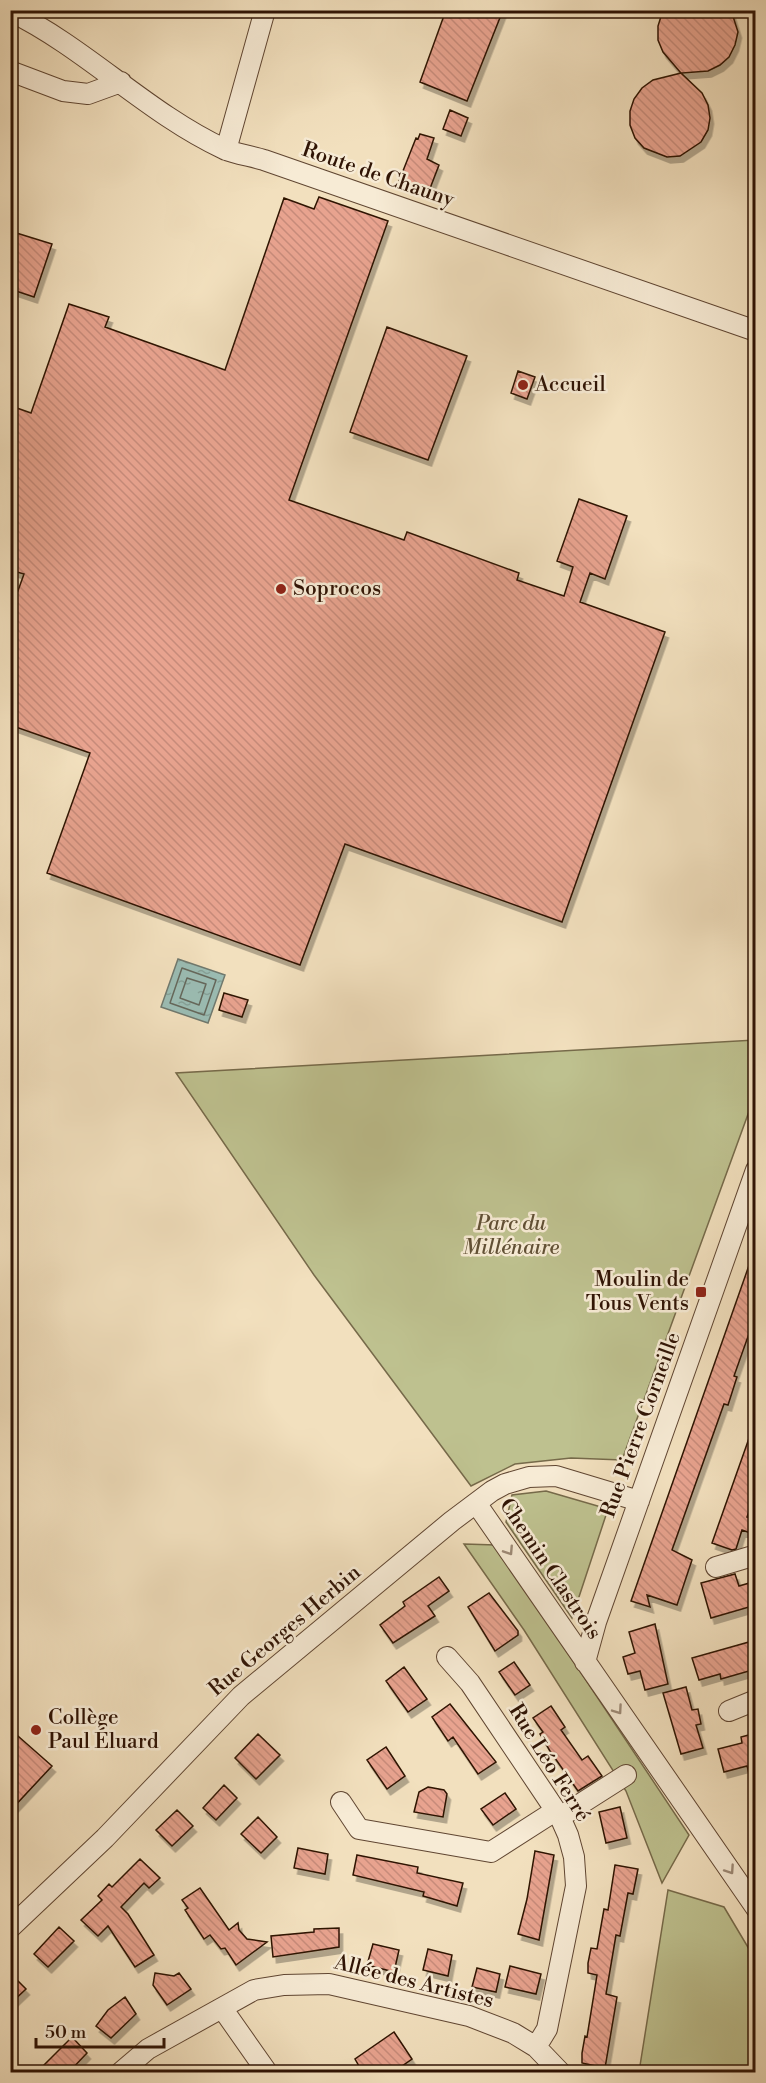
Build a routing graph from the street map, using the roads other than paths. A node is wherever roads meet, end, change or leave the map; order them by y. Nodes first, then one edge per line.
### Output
1 (265, 10) edge
2 (10, 11) edge
3 (10, 71) edge
4 (121, 82) junction
5 (226, 150) junction
6 (756, 331) edge
7 (756, 1170) edge
8 (639, 1501) junction
9 (476, 1503) junction
10 (756, 1555) edge
11 (716, 1567) dead end
12 (447, 1657) dead end
13 (585, 1662) junction
14 (756, 1700) edge
15 (729, 1711) dead end
16 (626, 1775) dead end
17 (341, 1802) dead end
18 (557, 1814) junction
19 (756, 1908) edge
20 (10, 1928) edge
21 (222, 2008) junction
22 (536, 2047) junction
23 (121, 2073) edge
24 (267, 2073) edge
25 (560, 2073) edge

1 - 5 street
2 - 4 street, Route de Chauny
3 - 4 street
4 - 5 street, Route de Chauny
5 - 6 street, Route de Chauny
7 - 8 street, Rue Pierre Corneille
8 - 9 street, Rue Georges Herbin
8 - 13 street, Rue Pierre Corneille
9 -> 13 street, Chemin Clastrois
9 - 20 street, Rue Georges Herbin
10 - 11 street
12 - 18 street, Rue Léo Ferré
13 -> 19 street, Chemin Clastrois
14 - 15 street
16 - 18 street
17 - 18 street
18 - 22 street, Rue Léo Ferré
21 - 22 street, Allée des Artistes
21 - 23 street, Allée des Artistes
21 - 24 street
22 - 25 street, Allée des Artistes

